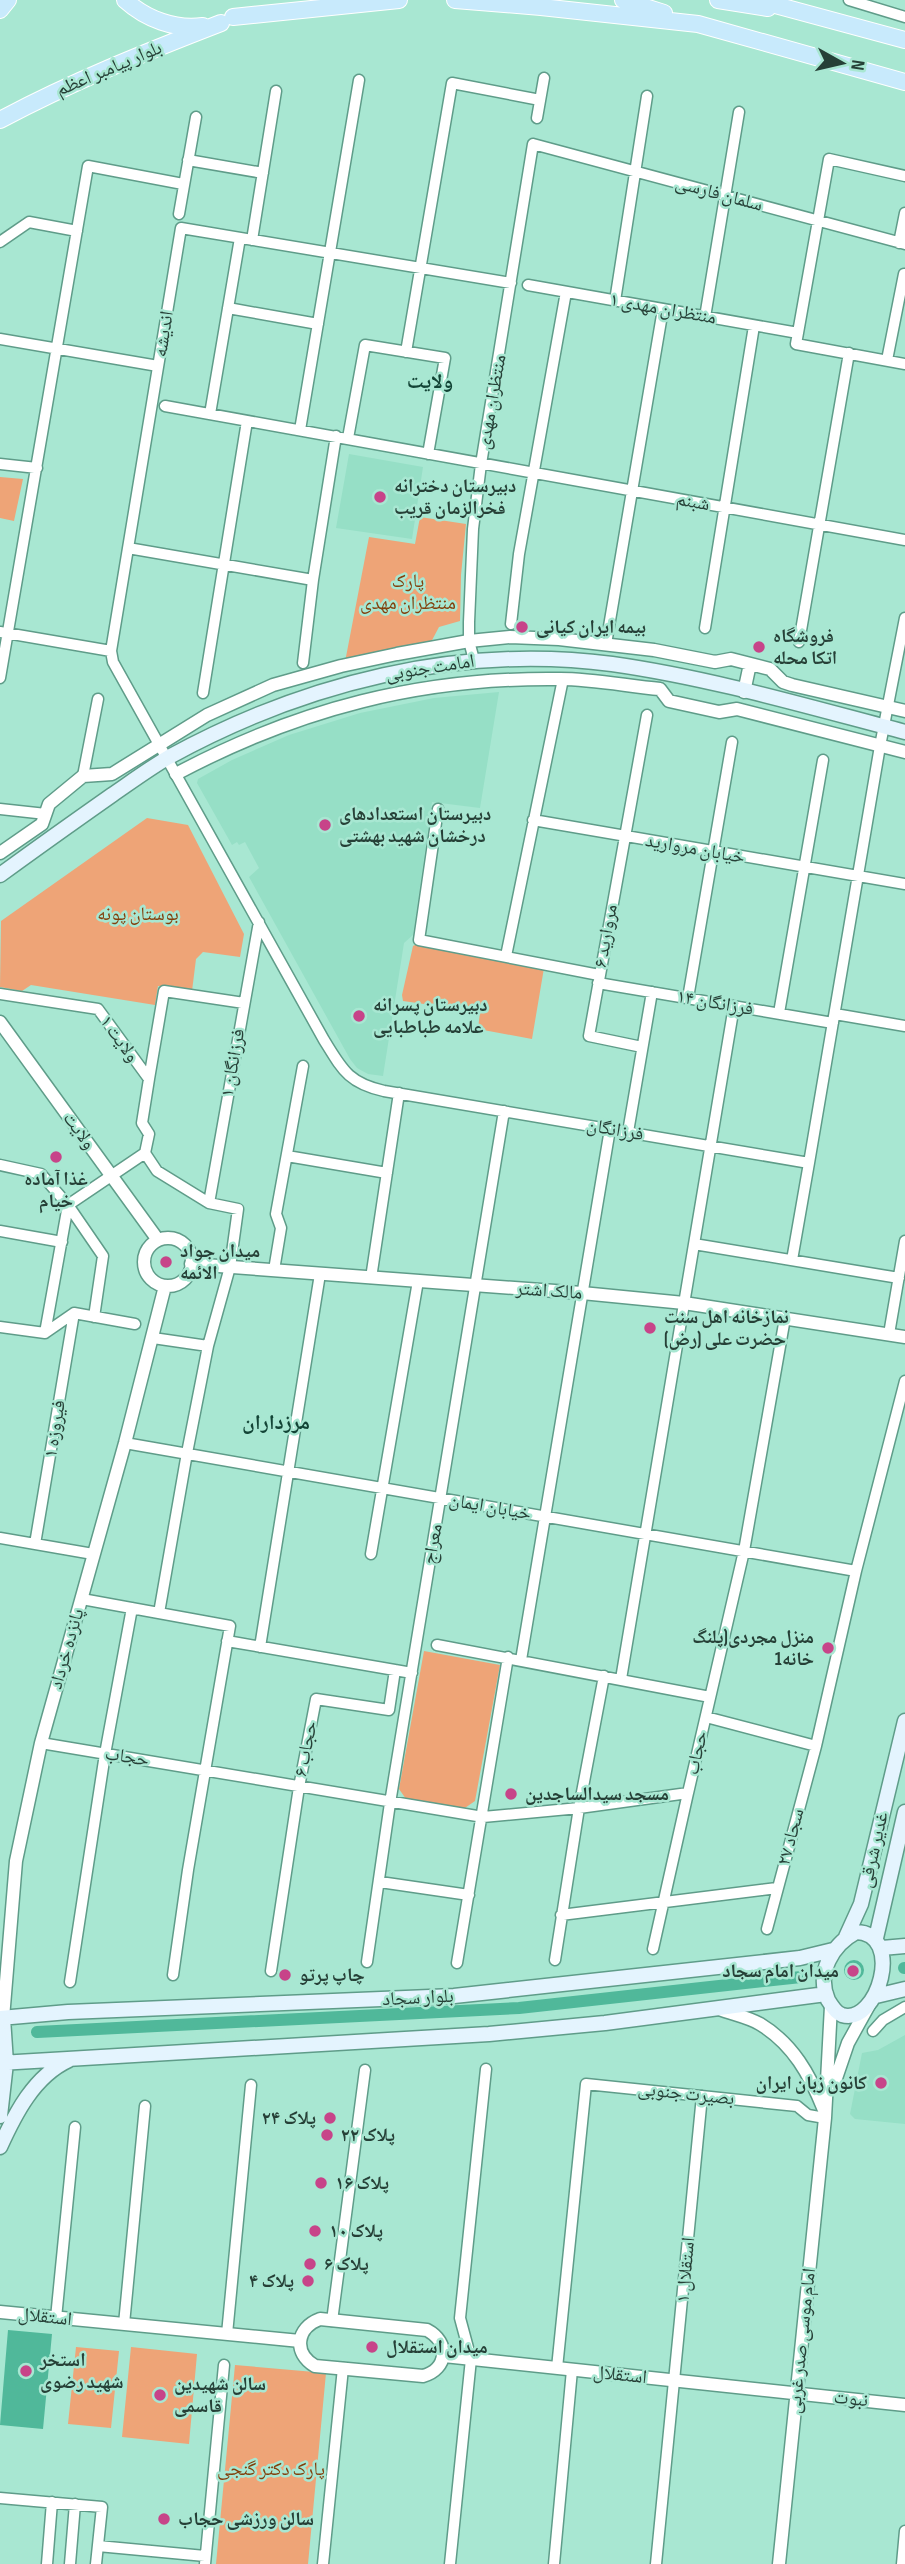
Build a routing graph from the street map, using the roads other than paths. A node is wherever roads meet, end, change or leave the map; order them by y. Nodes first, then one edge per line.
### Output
1 (8, 0) edge
2 (125, 0) edge
3 (257, 0) edge
4 (398, 0) edge
5 (455, 0) edge
6 (623, 0) edge
7 (718, 0) edge
8 (757, 0) edge
9 (849, 0) edge
10 (0, 10) edge
11 (808, 14) junction
12 (905, 17) edge
13 (227, 20) junction
14 (698, 24) junction
15 (905, 40) edge
16 (544, 78) dead end
17 (359, 80) dead end
18 (905, 82) edge
19 (276, 91) dead end
20 (647, 96) dead end
21 (540, 100) junction
22 (739, 112) dead end
23 (196, 117) dead end
24 (537, 118) dead end
25 (0, 120) edge
26 (533, 144) joint
27 (188, 160) junction
28 (635, 171) junction
29 (263, 173) junction
30 (905, 176) edge
31 (183, 184) junction
32 (724, 195) junction
33 (905, 213) edge
34 (179, 214) dead end
35 (818, 220) junction
36 (77, 231) junction
37 (240, 237) junction
38 (252, 240) junction
39 (0, 242) edge
40 (902, 243) edge
41 (332, 253) junction
42 (422, 268) junction
43 (904, 274) edge
44 (512, 283) junction
45 (528, 285) dead end
46 (566, 292) junction
47 (615, 301) junction
48 (228, 308) junction
49 (663, 309) junction
50 (705, 317) junction
51 (318, 324) junction
52 (754, 326) junction
53 (797, 338) junction
54 (0, 339) edge
55 (57, 349) junction
56 (407, 352) junction
57 (849, 353) junction
58 (887, 360) junction
59 (905, 364) edge
60 (158, 366) junction
61 (165, 407) dead end
62 (210, 414) junction
63 (247, 421) junction
64 (300, 430) junction
65 (342, 437) junction
66 (428, 454) junction
67 (0, 464) edge
68 (481, 464) junction
69 (37, 468) junction
70 (533, 473) junction
71 (632, 491) junction
72 (725, 508) junction
73 (818, 525) junction
74 (905, 540) edge
75 (128, 548) junction
76 (224, 565) junction
77 (313, 580) junction
78 (905, 618) edge
79 (510, 624) dead end
80 (705, 628) dead end
81 (4, 633) edge
82 (469, 641) junction
83 (799, 642) dead end
84 (606, 644) junction
85 (110, 651) junction
86 (492, 659) junction
87 (474, 660) junction
88 (303, 663) dead end
89 (750, 664) junction
90 (0, 678) edge
91 (490, 679) junction
92 (563, 679) junction
93 (701, 680) junction
94 (744, 692) junction
95 (203, 693) dead end
96 (97, 699) dead end
97 (696, 706) junction
98 (889, 707) junction
99 (905, 711) edge
100 (647, 715) dead end
101 (884, 727) junction
102 (905, 732) edge
103 (732, 742) dead end
104 (159, 744) junction
105 (880, 746) junction
106 (905, 752) edge
107 (167, 758) junction
108 (823, 760) dead end
109 (176, 774) junction
110 (83, 775) junction
111 (0, 809) edge
112 (438, 809) dead end
113 (46, 814) junction
114 (533, 820) junction
115 (624, 837) junction
116 (0, 853) edge
117 (713, 853) junction
118 (804, 867) junction
119 (0, 874) edge
120 (858, 877) junction
121 (905, 884) edge
122 (259, 922) junction
123 (506, 956) junction
124 (598, 979) junction
125 (652, 992) junction
126 (0, 994) edge
127 (688, 998) junction
128 (244, 1003) junction
129 (734, 1006) junction
130 (779, 1013) junction
131 (834, 1018) junction
132 (0, 1022) edge
133 (905, 1026) edge
134 (642, 1046) junction
135 (303, 1066) dead end
136 (149, 1079) junction
137 (399, 1093) junction
138 (504, 1111) junction
139 (610, 1129) junction
140 (628, 1132) junction
141 (709, 1146) junction
142 (145, 1153) junction
143 (287, 1156) junction
144 (809, 1163) junction
145 (0, 1165) edge
146 (387, 1173) junction
147 (110, 1175) junction
148 (209, 1203) junction
149 (68, 1205) junction
150 (0, 1231) edge
151 (158, 1240) junction
152 (905, 1241) edge
153 (62, 1242) junction
154 (694, 1244) junction
155 (792, 1261) junction
156 (191, 1264) junction
157 (230, 1267) junction
158 (274, 1270) junction
159 (320, 1274) junction
160 (371, 1278) junction
161 (899, 1278) junction
162 (418, 1281) junction
163 (475, 1285) junction
164 (165, 1286) junction
165 (582, 1293) junction
166 (684, 1303) junction
167 (74, 1313) junction
168 (94, 1317) junction
169 (785, 1318) junction
170 (135, 1324) dead end
171 (0, 1327) edge
172 (44, 1334) junction
173 (889, 1334) junction
174 (905, 1337) edge
175 (153, 1338) junction
176 (208, 1346) junction
177 (905, 1381) edge
178 (125, 1443) junction
179 (187, 1453) junction
180 (287, 1471) junction
181 (383, 1488) junction
182 (441, 1498) junction
183 (544, 1516) junction
184 (646, 1534) junction
185 (0, 1538) edge
186 (35, 1544) junction
187 (744, 1551) junction
188 (93, 1554) junction
189 (371, 1554) dead end
190 (856, 1571) junction
191 (82, 1599) junction
192 (132, 1608) junction
193 (159, 1613) junction
194 (228, 1641) junction
195 (437, 1645) dead end
196 (260, 1647) junction
197 (508, 1657) junction
198 (521, 1660) junction
199 (395, 1670) junction
200 (412, 1673) junction
201 (604, 1676) junction
202 (621, 1679) junction
203 (710, 1697) junction
204 (706, 1717) junction
205 (905, 1721) edge
206 (41, 1743) junction
207 (816, 1746) junction
208 (105, 1754) junction
209 (205, 1770) junction
210 (299, 1787) junction
211 (688, 1793) junction
212 (390, 1803) junction
213 (579, 1808) junction
214 (904, 1816) edge
215 (483, 1817) junction
216 (905, 1852) edge
217 (380, 1882) junction
218 (777, 1888) junction
219 (469, 1895) junction
220 (663, 1903) junction
221 (561, 1915) junction
222 (767, 1929) dead end
223 (846, 1937) junction
224 (879, 1943) junction
225 (905, 1946) edge
226 (653, 1949) dead end
227 (833, 1950) junction
228 (555, 1960) dead end
229 (367, 1962) dead end
230 (457, 1963) dead end
231 (271, 1971) dead end
232 (173, 1975) dead end
233 (70, 1982) dead end
234 (905, 1989) edge
235 (828, 2000) junction
236 (873, 2000) junction
237 (905, 2007) edge
238 (719, 2009) junction
239 (1, 2022) edge
240 (873, 2031) dead end
241 (74, 2058) junction
242 (3, 2063) edge
243 (486, 2069) dead end
244 (365, 2070) dead end
245 (251, 2085) dead end
246 (702, 2096) junction
247 (145, 2106) dead end
248 (0, 2116) edge
249 (825, 2116) junction
250 (75, 2127) dead end
251 (0, 2147) edge
252 (0, 2312) edge
253 (56, 2318) junction
254 (332, 2320) junction
255 (124, 2324) junction
256 (227, 2334) junction
257 (299, 2341) junction
258 (444, 2356) junction
259 (471, 2359) junction
260 (224, 2365) dead end
261 (343, 2368) junction
262 (557, 2368) junction
263 (572, 2370) junction
264 (676, 2381) junction
265 (796, 2394) junction
266 (905, 2405) edge
267 (0, 2498) edge
268 (52, 2502) junction
269 (75, 2504) junction
270 (905, 2531) edge
271 (904, 2544) edge
272 (97, 2546) junction
273 (205, 2560) edge
274 (47, 2564) edge
275 (70, 2564) edge
276 (96, 2564) edge
277 (323, 2564) edge
278 (450, 2564) edge
279 (554, 2564) edge
280 (656, 2564) edge
281 (779, 2564) edge
282 (902, 2564) edge

1 - 10 main road
2 - 13 main road
3 - 13 main road
4 - 13 main road, بلوار پیامبر اعظم
5 - 14 main road
6 - 14 main road
7 - 11 main road
8 - 11 main road
9 - 12 street
11 - 15 main road
13 - 25 main road, بلوار پیامبر اعظم
14 - 18 main road
16 - 21 street
17 - 41 street
19 - 29 street
20 - 28 street
21 - 24 street
21 - 42 street
22 - 32 street
23 - 27 street
26 - 28 street, سلمان فارسی
26 - 44 street, منتظران مهدی
27 - 29 street
27 - 31 street
28 - 32 street, سلمان فارسی
28 - 47 street
29 - 38 street
30 - 35 street
31 - 34 street
31 - 36 street
32 - 35 street, سلمان فارسی
32 - 50 street
33 - 40 street
35 - 40 street, سلمان فارسی
35 - 53 street
36 - 39 street
36 - 55 street
37 - 38 street, اندیشه
37 - 48 street
37 - 60 street, اندیشه
38 - 41 street, اندیشه
41 - 42 street, اندیشه
41 - 51 street
42 - 44 street, اندیشه
42 - 56 street
43 - 58 street
44 - 68 street, منتظران مهدی
45 - 46 street, منتظران مهدی ۱
46 - 47 street, منتظران مهدی ۱
46 - 70 street
47 - 49 street, منتظران مهدی ۱
48 - 51 street
48 - 62 street
49 - 50 street, منتظران مهدی ۱
49 - 71 street
50 - 52 street, منتظران مهدی ۱
51 - 64 street
52 - 53 street, منتظران مهدی ۱
52 - 72 street
53 - 57 street, منتظران مهدی ۱
54 - 55 street
55 - 60 street
55 - 69 street
56 - 65 street
56 - 66 street
57 - 58 street, منتظران مهدی ۱
57 - 73 street
58 - 59 street, منتظران مهدی ۱
60 - 75 street, اندیشه
61 - 62 street, شبنم
62 - 63 street, شبنم
63 - 64 street, شبنم
63 - 76 street
64 - 65 street, شبنم
65 - 66 street, شبنم
65 - 77 street
66 - 68 street, شبنم
67 - 69 street
68 - 70 street, شبنم
68 - 82 street, منتظران مهدی
69 - 81 street
70 - 71 street, شبنم
70 - 79 street
71 - 72 street, شبنم
71 - 84 street
72 - 73 street, شبنم
72 - 80 street
73 - 74 street, شبنم
73 - 83 street
75 - 76 street
75 - 85 street, اندیشه
76 - 77 street
76 - 95 street
77 - 88 street
78 - 98 street
81 - 85 street
81 - 90 street
82 - 84 street
82 - 87 street, منتظران مهدی
82 - 104 street
84 - 89 street
85 - 104 street
86 - 87 main road, امامت جنوبی
86 - 91 street
86 - 93 main road, امامت جنوبی
87 - 107 main road, امامت جنوبی
89 - 94 street
89 - 98 street
91 - 92 street
91 - 109 street
92 - 97 street
92 - 114 street
93 - 94 main road, امامت جنوبی
93 - 97 street
94 - 101 main road, امامت جنوبی
96 - 110 street
97 - 105 street
98 - 99 street
98 - 101 street
100 - 115 street, مروارید ۶
101 - 102 main road, امامت جنوبی
101 - 105 street
103 - 117 street
104 - 107 street
104 - 110 street
105 - 106 street
105 - 120 street
107 - 109 street, فرزانگان
107 - 119 main road, امامت جنوبی
108 - 118 street
109 - 122 street, فرزانگان
110 - 113 street
111 - 113 street
112 - 123 street, فرزانگان ۱۴
113 - 116 street
114 - 115 street, خیابان مروارید
114 - 123 street
115 - 117 street, خیابان مروارید
115 - 124 street, مروارید ۶
117 - 118 street, خیابان مروارید
117 - 127 street
118 - 120 street, خیابان مروارید
118 - 130 street
120 - 121 street, خیابان مروارید
120 - 131 street
122 - 128 street, فرزانگان ۱
122 - 137 street, فرزانگان
123 - 124 street, فرزانگان ۱۴
124 - 125 street, فرزانگان ۱۴
124 - 134 street, مروارید ۶
125 - 127 street, فرزانگان ۱۴
125 - 134 street
126 - 136 street, ولایت ۱
127 - 129 street, فرزانگان ۱۴
128 - 136 street, ولایت ۱
128 - 148 street, فرزانگان ۱
129 - 130 street, فرزانگان ۱۴
129 - 141 street
130 - 131 street, فرزانگان ۱۴
131 - 133 street, فرزانگان ۱۴
131 - 144 street
132 - 147 street, ولایت
134 - 140 street
135 - 143 street
136 - 142 street
137 - 138 street, فرزانگان
137 - 146 street
138 - 139 street, فرزانگان
138 - 163 street, معراج
139 - 140 street, فرزانگان
139 - 165 street
140 - 141 street, فرزانگان
141 - 144 street, فرزانگان
141 - 154 street
142 - 147 street
142 - 148 street
143 - 146 street
143 - 158 street
144 - 155 street
145 - 149 street
146 - 160 street
147 - 149 street
147 - 151 street, ولایت
148 - 157 street
149 - 153 street
149 - 168 street
150 - 153 street
151 - 156 street
151 - 164 street
152 - 161 street
153 - 172 street
154 - 155 street
154 - 166 street
155 - 161 street
156 - 157 street, مالک اشتر
156 - 164 street
157 - 158 street, مالک اشتر
157 - 176 street
158 - 159 street, مالک اشتر
159 - 160 street, مالک اشتر
159 - 180 street
160 - 162 street, مالک اشتر
161 - 173 street
162 - 163 street, مالک اشتر
162 - 181 street
163 - 165 street, مالک اشتر
163 - 182 street, معراج
164 - 175 street, پانزده خرداد
165 - 166 street, مالک اشتر
165 - 183 street
166 - 169 street, مالک اشتر
166 - 184 street
167 - 168 street
167 - 172 street
167 - 186 street, فیروزه ۱
168 - 170 street
169 - 173 street, مالک اشتر
169 - 187 street, حجاب
171 - 172 street
173 - 174 street, مالک اشتر
175 - 176 street
175 - 178 street, پانزده خرداد
176 - 179 street
177 - 190 street, سجاد ۲۷
178 - 179 street, خیابان ایمان
178 - 188 street, پانزده خرداد
179 - 180 street, خیابان ایمان
179 - 193 street
180 - 181 street, خیابان ایمان
180 - 196 street
181 - 182 street, خیابان ایمان
181 - 189 street
182 - 183 street, خیابان ایمان
182 - 200 street, معراج
183 - 184 street, خیابان ایمان
183 - 198 street
184 - 187 street, خیابان ایمان
184 - 202 street
185 - 186 street
186 - 188 street
187 - 190 street, خیابان ایمان
187 - 203 street, حجاب
188 - 191 street, پانزده خرداد
190 - 207 street, سجاد ۲۷
191 - 192 street
191 - 206 street, پانزده خرداد
192 - 193 street
192 - 208 street
193 - 194 street
194 - 196 street
194 - 209 street
195 - 197 street
196 - 199 street
197 - 198 street
197 - 215 street
198 - 201 street
199 - 200 street
199 - 210 street, حجاب ۶
200 - 212 street, معراج
201 - 202 street
201 - 213 street
202 - 203 street
203 - 204 street, حجاب
204 - 207 street
204 - 211 street, حجاب
205 - 223 main road, غدیر شرقی
206 - 208 street, حجاب
206 - 239 street, پانزده خرداد
207 - 218 street, سجاد ۲۷
208 - 209 street, حجاب
208 - 233 street
209 - 210 street, حجاب
209 - 232 street
210 - 212 street, حجاب
210 - 231 street
211 - 213 street, حجاب
211 - 220 street
212 - 215 street, حجاب
212 - 217 street, معراج
213 - 215 street, حجاب
213 - 221 street
214 - 216 main road
214 - 224 main road, غدیر شرقی
215 - 219 street
217 - 219 street
217 - 229 street, معراج
218 - 220 street
218 - 222 street, سجاد ۲۷
219 - 230 street
220 - 221 street
220 - 226 street
221 - 228 street
223 - 224 main road
223 - 227 main road
224 - 225 main road
224 - 236 main road
227 - 235 main road
227 - 239 main road, بلوار سجاد
234 - 236 main road
235 - 236 main road
235 - 238 main road
235 - 249 street
236 - 249 street
237 - 240 street
238 - 241 main road
238 - 249 street
239 - 242 main road, پانزده خرداد
241 - 242 main road
241 - 251 main road
242 - 248 main road, پانزده خرداد
243 - 259 street
244 - 254 street
245 - 256 street
246 - 249 street, بصیرت جنوبی
246 - 262 street, بصیرت جنوبی
246 - 264 street, استقلال ۱
247 - 255 street
249 - 265 street, امام موسی صدر غربی
250 - 253 street
252 - 253 street, استقلال
253 - 255 street, استقلال
254 - 257 street
254 - 258 street
255 - 256 street, استقلال
256 - 257 street, استقلال
257 - 261 street
258 - 259 street, استقلال
258 - 261 street
259 - 262 street, استقلال
259 - 278 street
260 - 273 street
261 - 277 street
262 - 263 street, استقلال
263 - 264 street, استقلال
263 - 279 street
264 - 265 street, استقلال
264 - 280 street, استقلال ۱
265 - 266 street, نبوت
265 - 281 street, امام موسی صدر غربی
267 - 268 street
268 - 269 street
268 - 274 street
269 - 272 street
269 - 275 street
270 - 271 street
271 - 282 street
272 - 273 street
272 - 276 street

